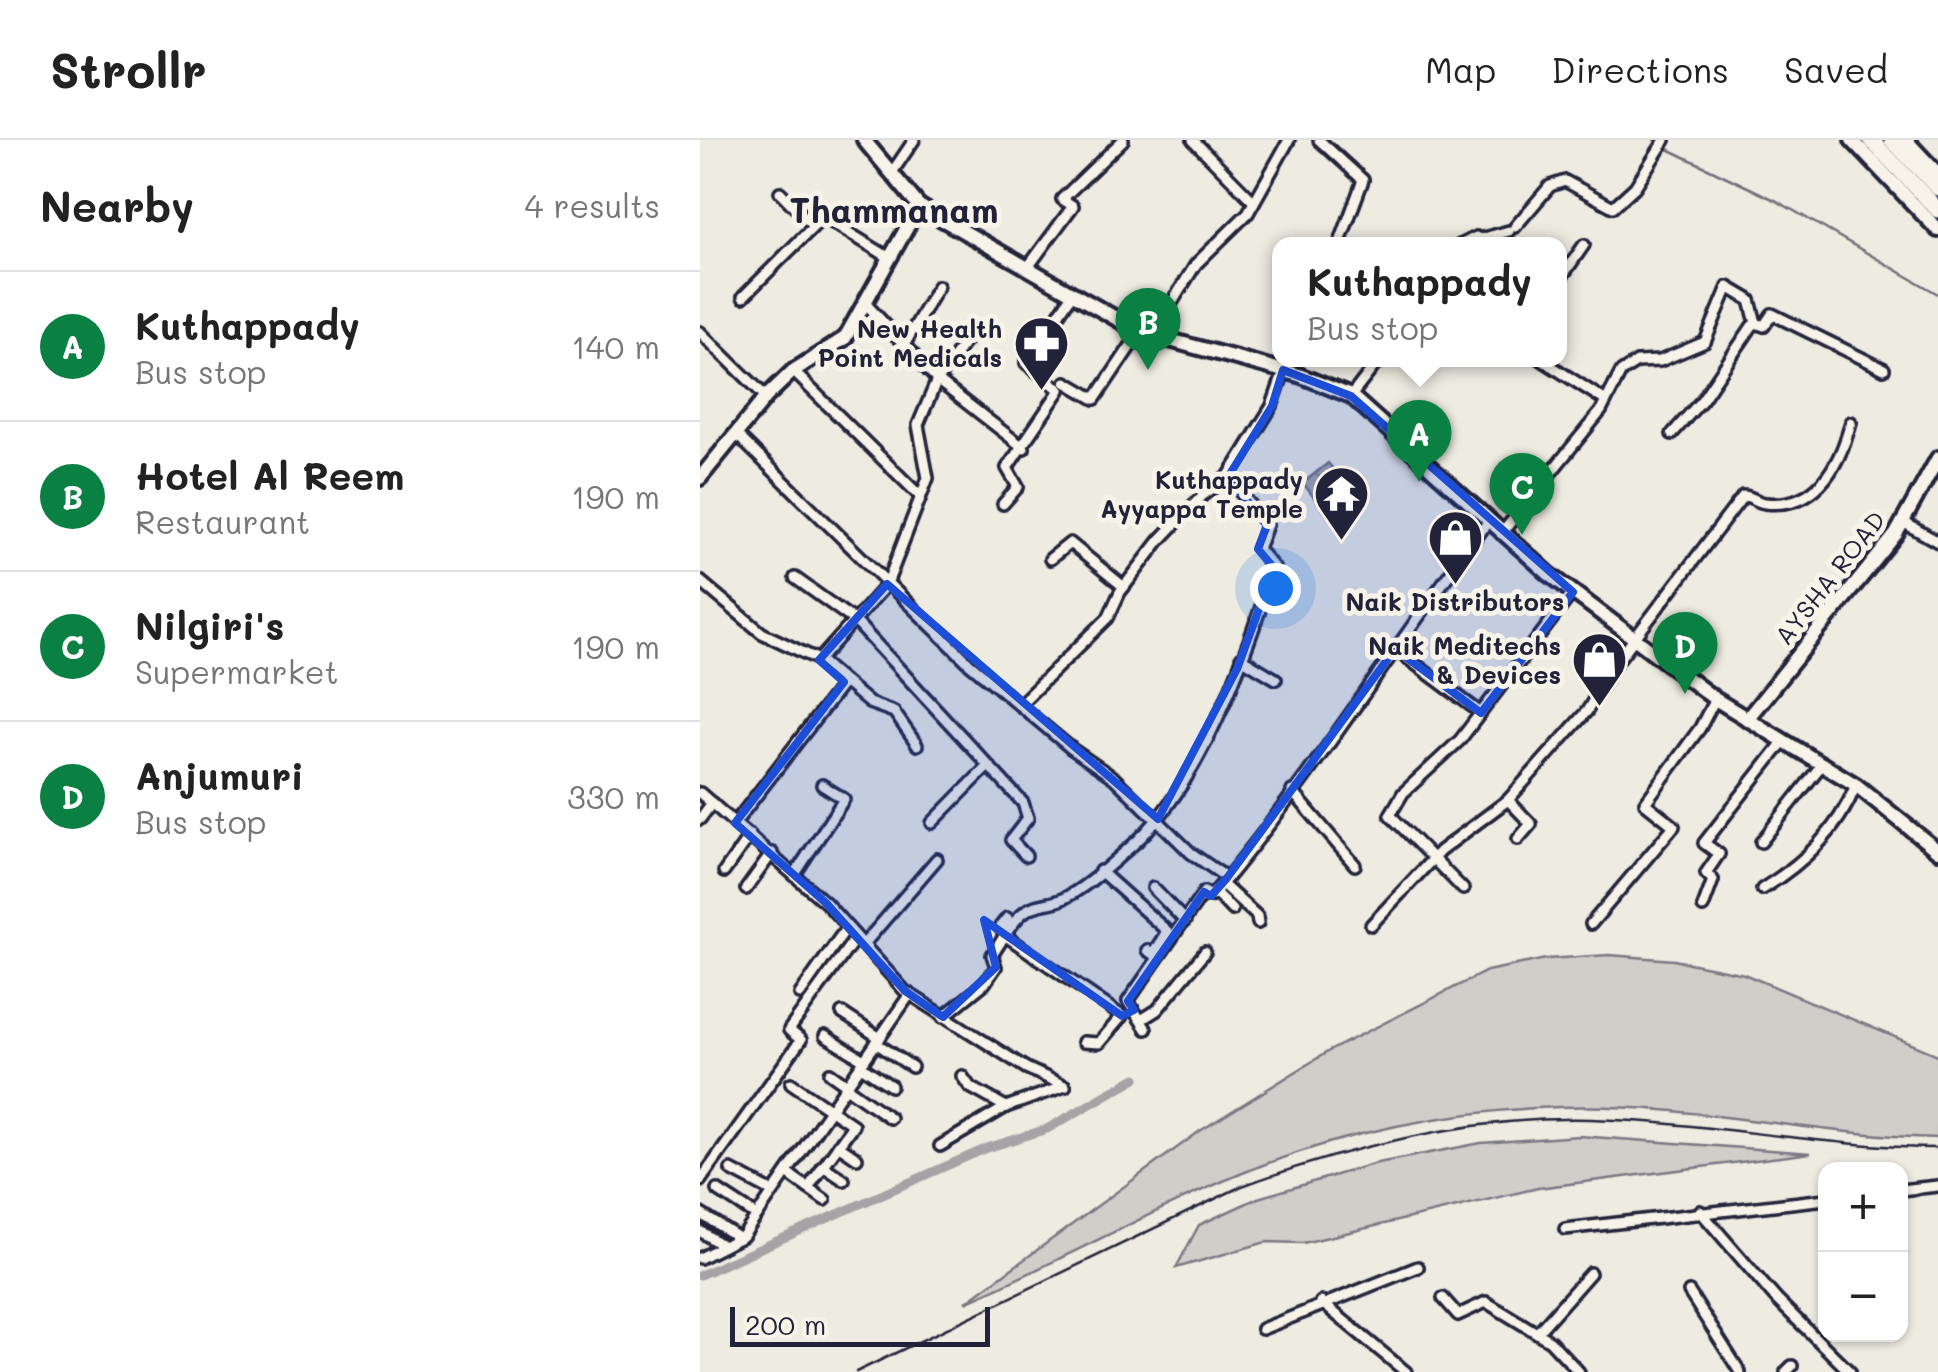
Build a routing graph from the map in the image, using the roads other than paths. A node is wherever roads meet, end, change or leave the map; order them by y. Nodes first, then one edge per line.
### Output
1 (864, 140) edge
2 (914, 140) edge
3 (1123, 140) edge
4 (1193, 140) edge
5 (1290, 140) edge
6 (1319, 140) edge
7 (1665, 140) edge
8 (1852, 140) edge
9 (1871, 140) edge
10 (1892, 140) edge
11 (1906, 140) edge
12 (893, 171) junction
13 (1938, 174) edge
14 (1938, 188) edge
15 (780, 192) dead end
16 (1254, 202) junction
17 (919, 206) junction
18 (1938, 210) edge
19 (813, 226) junction
20 (1938, 230) edge
21 (1342, 237) edge
22 (1495, 237) edge
23 (1584, 246) dead end
24 (890, 258) junction
25 (1028, 266) junction
26 (1567, 270) edge
27 (938, 286) dead end
28 (1073, 293) junction
29 (743, 298) dead end
30 (866, 304) junction
31 (1756, 322) junction
32 (975, 328) dead end
33 (700, 332) edge
34 (1145, 334) junction
35 (903, 347) junction
36 (1272, 361) edge
37 (1284, 367) edge
38 (1291, 367) edge
39 (1373, 367) edge
40 (1553, 367) edge
41 (1884, 369) dead end
42 (793, 372) junction
43 (937, 380) junction
44 (1066, 382) dead end
45 (1351, 396) junction
46 (766, 397) junction
47 (1606, 401) junction
48 (1851, 422) dead end
49 (736, 434) junction
50 (1672, 434) dead end
51 (1024, 448) junction
52 (1938, 458) edge
53 (1228, 477) junction
54 (700, 478) edge
55 (920, 496) junction
56 (1003, 504) dead end
57 (1488, 522) junction
58 (1903, 522) junction
59 (1501, 534) junction
60 (1938, 542) edge
61 (1050, 560) dead end
62 (794, 578) dead end
63 (700, 581) edge
64 (886, 584) junction
65 (1124, 587) junction
66 (1573, 592) junction
67 (855, 621) junction
68 (1635, 637) junction
69 (1395, 649) junction
70 (1240, 658) junction
71 (819, 660) junction
72 (1276, 679) dead end
73 (844, 682) junction
74 (1715, 699) junction
75 (1019, 705) junction
76 (1480, 713) junction
77 (1747, 719) junction
78 (1784, 742) junction
79 (917, 745) dead end
80 (1823, 763) junction
81 (988, 766) junction
82 (822, 784) dead end
83 (1856, 785) junction
84 (1292, 791) junction
85 (700, 793) edge
86 (1508, 800) junction
87 (712, 803) junction
88 (700, 819) edge
89 (1158, 819) junction
90 (736, 822) junction
91 (932, 823) dead end
92 (750, 835) junction
93 (1518, 839) dead end
94 (1761, 842) dead end
95 (1937, 848) edge
96 (772, 853) junction
97 (1026, 856) dead end
98 (1432, 859) junction
99 (937, 860) dead end
100 (1355, 865) dead end
101 (1100, 871) junction
102 (724, 872) dead end
103 (796, 874) junction
104 (1221, 884) junction
105 (1152, 888) dead end
106 (1463, 889) dead end
107 (1762, 889) dead end
108 (746, 890) dead end
109 (1247, 907) junction
110 (1703, 907) dead end
111 (1007, 918) dead end
112 (1185, 922) junction
113 (1258, 924) dead end
114 (1591, 924) dead end
115 (1371, 925) dead end
116 (847, 927) junction
117 (987, 929) dead end
118 (1003, 931) junction
119 (1171, 934) junction
120 (859, 941) junction
121 (1147, 950) dead end
122 (1205, 952) dead end
123 (800, 994) dead end
124 (910, 994) junction
125 (1134, 1010) junction
126 (842, 1012) dead end
127 (1122, 1016) junction
128 (943, 1017) junction
129 (825, 1036) dead end
130 (878, 1041) junction
131 (1083, 1042) dead end
132 (862, 1063) junction
133 (912, 1067) dead end
134 (830, 1073) dead end
135 (962, 1076) dead end
136 (792, 1082) dead end
137 (846, 1086) junction
138 (891, 1086) dead end
139 (832, 1107) junction
140 (1006, 1107) junction
141 (890, 1118) dead end
142 (838, 1145) junction
143 (940, 1146) dead end
144 (857, 1158) dead end
145 (823, 1166) junction
146 (731, 1170) dead end
147 (787, 1173) junction
148 (844, 1180) dead end
149 (700, 1181) edge
150 (1938, 1186) edge
151 (808, 1188) junction
152 (1908, 1189) edge
153 (716, 1190) dead end
154 (773, 1192) junction
155 (1818, 1199) edge
156 (825, 1200) dead end
157 (1700, 1210) junction
158 (701, 1214) edge
159 (757, 1216) junction
160 (1565, 1229) dead end
161 (700, 1231) edge
162 (739, 1238) junction
163 (723, 1246) junction
164 (700, 1258) edge
165 (1418, 1267) dead end
166 (1590, 1273) dead end
167 (1689, 1292) dead end
168 (1443, 1298) dead end
169 (1321, 1302) junction
170 (1262, 1329) dead end
171 (1537, 1333) junction
172 (1406, 1372) edge
173 (1579, 1372) edge
174 (1740, 1372) edge
175 (1850, 1372) edge

1 - 12 main road
2 - 12 street
3 - 25 street
4 - 16 street
5 - 16 street
6 - 21 street
7 - 22 street
8 - 20 main road
9 - 18 highway
10 - 14 highway
11 - 13 main road
12 - 17 main road
15 - 19 street
16 - 34 street
17 - 24 main road
17 - 25 main road
19 - 24 street
19 - 29 street
23 - 26 street
24 - 30 main road
25 - 28 main road
27 - 35 street
28 - 34 main road
28 - 51 street
30 - 35 street
30 - 42 main road
31 - 41 street
31 - 47 street
31 - 50 street
32 - 43 street
33 - 46 street
34 - 36 main road
34 - 44 street
35 - 43 street
37 - 53 street
38 - 45 main road
39 - 45 street
40 - 47 street
42 - 46 main road
42 - 55 street
43 - 51 street
43 - 55 street
45 - 57 main road
46 - 49 main road
47 - 59 street
48 - 68 street
49 - 54 main road
49 - 64 street
51 - 56 street
52 - 58 main road, AYSHA ROAD
53 - 65 street
53 - 70 street
55 - 64 street
57 - 59 main road
57 - 69 street
58 - 60 street
58 - 77 main road, AYSHA ROAD
59 - 66 main road
61 - 65 street
62 - 67 street
63 - 71 street
64 - 67 street
64 - 75 street
65 - 75 street
66 - 68 main road
66 - 76 street
67 - 71 street
67 - 81 street
68 - 74 main road
68 - 86 street
69 - 76 street
69 - 84 street
70 - 72 street
70 - 89 street
71 - 73 street
73 - 79 street
73 - 90 street
74 - 77 main road
74 - 114 street
75 - 89 street
76 - 98 street
77 - 78 main road
78 - 80 main road
78 - 110 street
80 - 83 main road
80 - 94 street
81 - 91 street
81 - 97 street
82 - 103 street
83 - 95 main road
83 - 107 street
84 - 100 street
84 - 104 street
85 - 87 street
86 - 93 street
86 - 98 street
87 - 88 street
87 - 90 street
89 - 101 street
89 - 104 street
90 - 92 street
92 - 96 street
92 - 102 street
96 - 103 street
96 - 108 street
98 - 106 street
98 - 115 street
99 - 120 street
101 - 118 street
101 - 119 street
103 - 116 street
104 - 109 street
104 - 109 street
104 - 112 street
105 - 112 street
109 - 113 street
111 - 118 street
112 - 119 street
116 - 120 street
116 - 123 street
117 - 118 street
118 - 127 street
118 - 128 street
119 - 121 street
119 - 125 street
120 - 124 street
120 - 149 street
122 - 125 street
124 - 128 street
124 - 130 street
125 - 127 street
126 - 130 street
127 - 131 street
128 - 140 street
129 - 132 street
130 - 132 street
130 - 133 street
132 - 137 street
132 - 138 street
134 - 137 street
135 - 140 street
136 - 139 street
137 - 139 street
137 - 141 street
139 - 142 street
139 - 147 street
140 - 143 street
142 - 144 street
142 - 145 street
145 - 148 street
145 - 151 street
146 - 154 street
147 - 151 street
147 - 154 street
150 - 152 street
151 - 156 street
153 - 159 street
154 - 159 street
155 - 157 street
157 - 160 street
157 - 175 street
158 - 162 street
159 - 162 street
161 - 163 street
162 - 163 street
163 - 164 street
165 - 169 street
166 - 171 street
167 - 174 street
168 - 171 street
169 - 170 street
169 - 172 street
171 - 173 street

